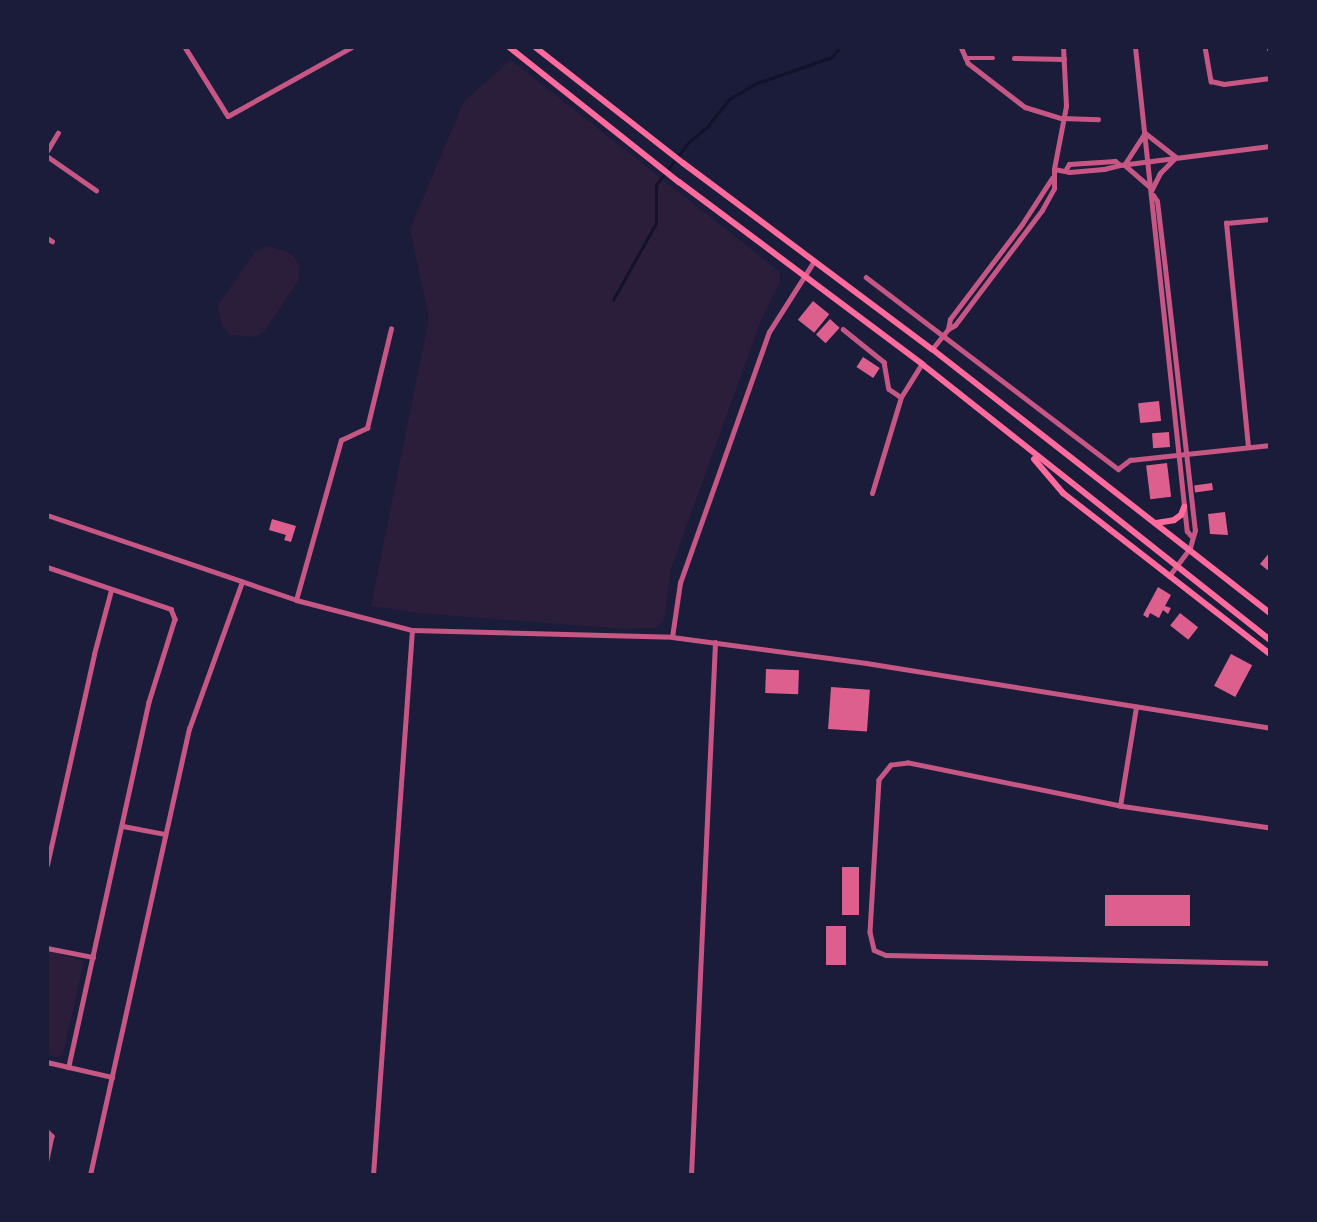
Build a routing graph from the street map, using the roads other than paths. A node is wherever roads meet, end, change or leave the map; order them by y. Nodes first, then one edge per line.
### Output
1 (185, 47) edge
2 (352, 47) edge
3 (509, 47) edge
4 (535, 47) edge
5 (961, 47) edge
6 (1063, 47) edge
7 (1135, 47) edge
8 (1205, 47) edge
9 (964, 58) junction
10 (993, 58) dead end
11 (1014, 58) dead end
12 (1064, 58) junction
13 (1270, 78) edge
14 (1062, 118) junction
15 (1098, 119) dead end
16 (58, 133) dead end
17 (1146, 133) junction
18 (1270, 146) edge
19 (47, 154) edge
20 (1176, 158) junction
21 (1149, 161) junction
22 (1103, 162) junction
23 (1122, 165) junction
24 (1055, 169) junction
25 (1066, 169) junction
26 (1104, 169) junction
27 (1052, 178) junction
28 (96, 190) dead end
29 (1152, 191) junction
30 (1270, 219) edge
31 (1012, 238) junction
32 (1019, 243) junction
33 (815, 260) junction
34 (804, 275) junction
35 (866, 277) dead end
36 (980, 280) junction
37 (987, 284) junction
38 (963, 302) junction
39 (969, 307) junction
40 (391, 329) dead end
41 (843, 329) dead end
42 (948, 329) junction
43 (943, 337) junction
44 (932, 349) junction
45 (922, 364) junction
46 (901, 397) junction
47 (1270, 445) edge
48 (1248, 447) junction
49 (1026, 449) junction
50 (1182, 455) junction
51 (872, 493) dead end
52 (1184, 507) junction
53 (47, 515) edge
54 (1156, 523) junction
55 (1191, 536) junction
56 (1190, 548) junction
57 (1176, 567) junction
58 (47, 568) edge
59 (1169, 576) junction
60 (242, 582) junction
61 (111, 590) junction
62 (296, 600) junction
63 (1270, 613) edge
64 (412, 630) junction
65 (672, 637) junction
66 (1270, 640) edge
67 (715, 642) junction
68 (1270, 654) edge
69 (1136, 707) junction
70 (1270, 728) edge
71 (1120, 806) junction
72 (123, 826) junction
73 (1270, 828) edge
74 (165, 834) junction
75 (47, 865) edge
76 (47, 948) edge
77 (93, 957) junction
78 (1270, 963) edge
79 (47, 1062) edge
80 (69, 1067) junction
81 (112, 1077) junction
82 (47, 1131) edge
83 (47, 1160) edge
84 (90, 1175) edge
85 (373, 1175) edge
86 (691, 1175) edge

1 - 2 street
3 - 34 main road
4 - 33 main road
5 - 9 street
6 - 12 street
7 - 17 street
8 - 13 street
9 - 10 street
9 - 14 street
11 - 12 street
12 - 14 street
14 - 15 street
14 - 24 street
16 - 19 street
17 - 20 street
17 - 21 street
17 - 23 street
18 - 20 street
19 - 28 street
20 - 21 street
20 - 29 street
21 - 23 street
21 - 29 street
22 - 23 street
22 - 25 street
22 - 26 street
23 - 26 street
23 - 29 street
24 - 25 street
24 - 27 street
25 - 26 street
27 - 31 street
27 - 32 street
29 - 50 street
30 - 48 street
31 - 32 street
31 - 36 street
32 - 37 street
33 - 34 street
33 - 44 main road
34 - 45 main road
34 - 65 street
35 - 43 street
36 - 37 street
36 - 38 street
37 - 39 street
38 - 39 street
38 - 42 street
39 - 42 street
40 - 62 street
41 - 46 street
42 - 43 street
43 - 44 street
43 - 50 street
44 - 54 main road
45 - 46 street
45 - 49 main road
46 - 51 street
47 - 48 street
48 - 50 street
49 - 57 main road
49 - 59 main road
50 - 52 street
50 - 55 street
52 - 54 main road
52 - 55 street
53 - 60 street
54 - 56 main road
55 - 56 street
56 - 57 street
56 - 63 main road
57 - 59 street
57 - 66 main road
58 - 61 street
59 - 68 main road
60 - 62 street
60 - 74 street
61 - 72 street
61 - 75 street
62 - 64 street
64 - 65 street
64 - 85 street
65 - 67 street
67 - 69 street
67 - 86 street
69 - 70 street
69 - 71 street
71 - 73 street
71 - 78 street
72 - 74 street
72 - 77 street
74 - 81 street
76 - 77 street
77 - 80 street
79 - 80 street
80 - 81 street
81 - 84 street
82 - 83 street

